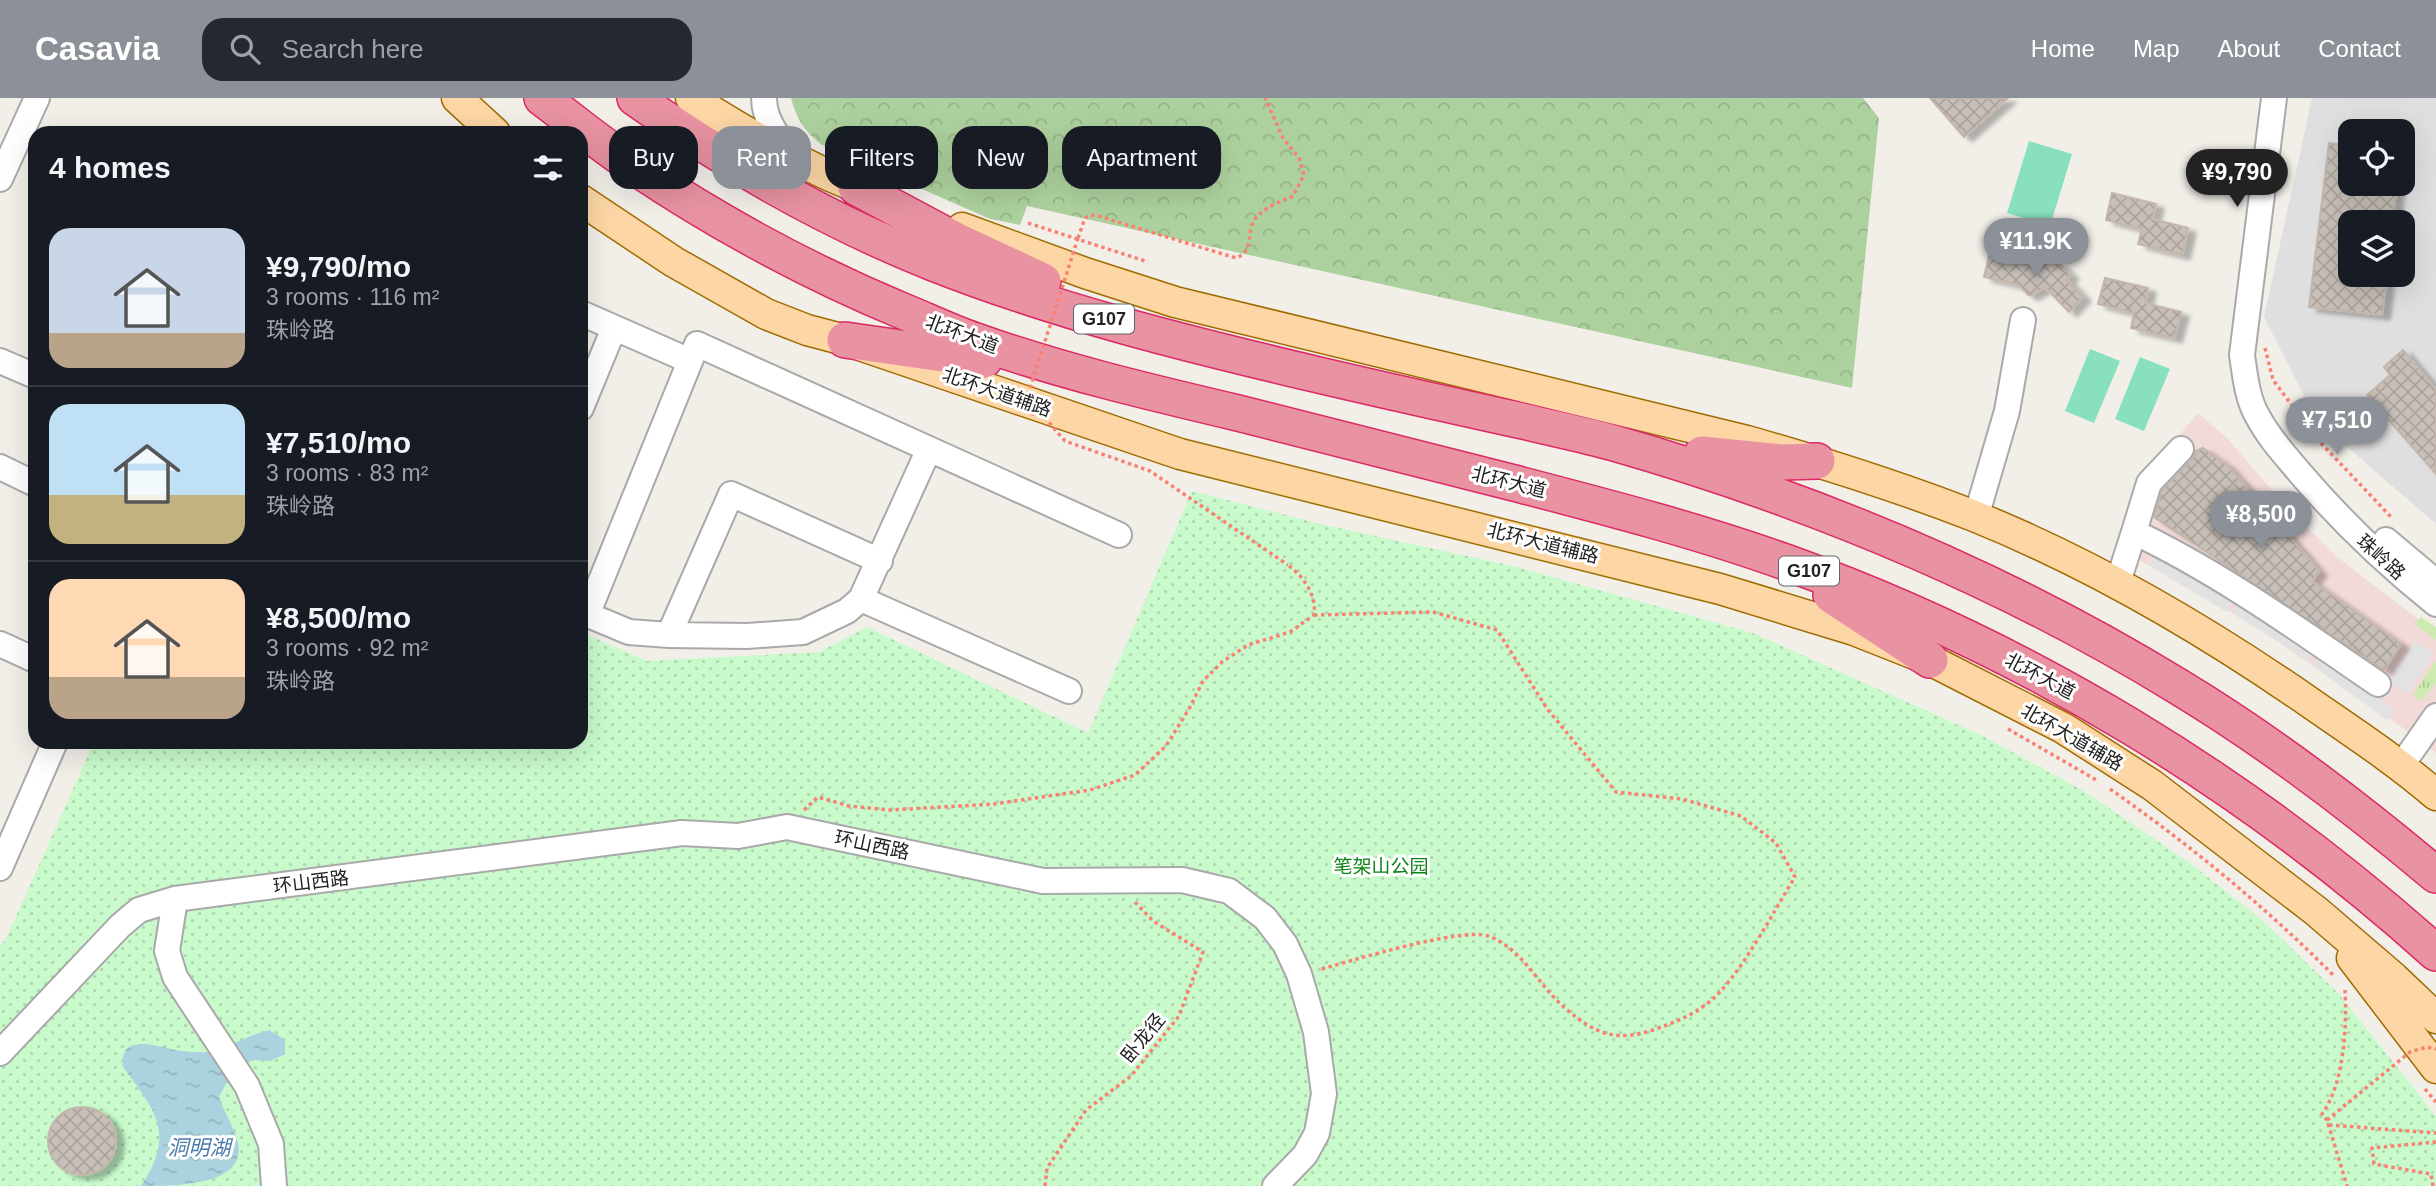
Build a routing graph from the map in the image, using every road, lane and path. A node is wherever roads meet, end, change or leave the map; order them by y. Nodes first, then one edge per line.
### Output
1 (37, 98) edge
2 (457, 98) edge
3 (542, 98) edge
4 (635, 98) edge
5 (763, 98) edge
6 (1265, 98) edge
7 (2274, 98) edge
8 (703, 105) edge
9 (487, 126) edge
10 (579, 126) edge
11 (737, 126) edge
12 (772, 126) edge
13 (588, 132) edge
14 (0, 179) edge
15 (860, 189) edge
16 (861, 189) edge
17 (588, 205) edge
18 (1028, 223) dead end
19 (1079, 238) junction
20 (1070, 254) dead end
21 (1081, 257) dead end
22 (1148, 262) dead end
23 (588, 316) edge
24 (2023, 320) dead end
25 (2246, 325) junction
26 (614, 328) junction
27 (1178, 339) junction
28 (845, 340) junction
29 (2265, 344) dead end
30 (0, 361) edge
31 (690, 361) junction
32 (28, 373) edge
33 (1097, 379) junction
34 (588, 391) edge
35 (1611, 442) junction
36 (929, 449) junction
37 (2181, 449) dead end
38 (1817, 461) junction
39 (0, 467) edge
40 (28, 481) edge
41 (1976, 517) junction
42 (2399, 525) dead end
43 (2134, 532) junction
44 (1119, 535) dead end
45 (880, 561) junction
46 (1788, 563) junction
47 (2436, 582) edge
48 (2117, 585) junction
49 (861, 599) junction
50 (588, 603) edge
51 (2436, 604) edge
52 (588, 615) edge
53 (1314, 615) junction
54 (669, 635) junction
55 (0, 644) edge
56 (28, 657) edge
57 (1930, 660) junction
58 (2378, 684) dead end
59 (1069, 691) dead end
60 (2436, 716) edge
61 (1998, 723) dead end
62 (52, 749) edge
63 (2400, 766) junction
64 (2436, 796) edge
65 (787, 827) junction
66 (0, 868) edge
67 (2436, 876) edge
68 (1114, 881) junction
69 (176, 899) junction
70 (2316, 911) junction
71 (2436, 953) edge
72 (1299, 974) junction
73 (2336, 978) dead end
74 (2353, 997) dead end
75 (2436, 1018) edge
76 (2394, 1048) dead end
77 (2436, 1049) edge
78 (0, 1053) edge
79 (2403, 1059) dead end
80 (2428, 1074) edge
81 (2436, 1102) edge
82 (2328, 1123) junction
83 (2436, 1133) edge
84 (2436, 1142) edge
85 (274, 1186) edge
86 (1045, 1186) edge
87 (1275, 1186) edge
88 (2347, 1186) edge
89 (2433, 1186) edge

1 - 14 street
2 - 9 main road
3 - 10 highway, 北环大道 / G107
4 - 27 highway, G107
5 - 8 street
5 - 12 street
6 - 19 path
7 - 25 street, 珠岭路
8 - 11 main road
13 - 33 highway, 北环大道 / G107
15 - 27 highway
16 - 38 main road
17 - 28 main road, 北环大道辅路
18 - 19 path
19 - 22 path
19 - 53 path, bridge
20 - 21 path
23 - 26 street
24 - 41 street
25 - 47 street, 珠岭路
25 - 51 street, 珠岭路
26 - 31 street
26 - 34 street
27 - 35 highway, G107
28 - 33 highway
28 - 57 main road, 北环大道辅路
29 - 42 path
30 - 32 street
31 - 36 street
31 - 50 street
33 - 46 highway, 北环大道 / G107
35 - 38 highway
35 - 67 highway, G107
36 - 44 street
36 - 45 street
37 - 43 street
38 - 41 main road
39 - 40 street
41 - 48 main road
43 - 48 street
43 - 58 street
45 - 49 street
45 - 54 street
46 - 57 highway
46 - 71 highway, 北环大道 / G107
48 - 63 main road
49 - 54 street
49 - 59 street
52 - 54 street
53 - 65 path
53 - 72 path
55 - 56 street
57 - 70 main road, 北环大道辅路
60 - 63 street
61 - 73 path
62 - 66 street
63 - 64 main road
65 - 68 street, 环山西路
65 - 69 street, 环山西路
68 - 72 street, 环山西路
68 - 86 path, 卧龙径
69 - 78 street, 环山西路
69 - 85 street
70 - 75 main road, 北环大道辅路
70 - 80 main road
72 - 87 street, 环山西路
74 - 82 path
76 - 79 path
77 - 82 path, bridge
80 - 81 path
82 - 83 path
82 - 88 path
84 - 89 path

